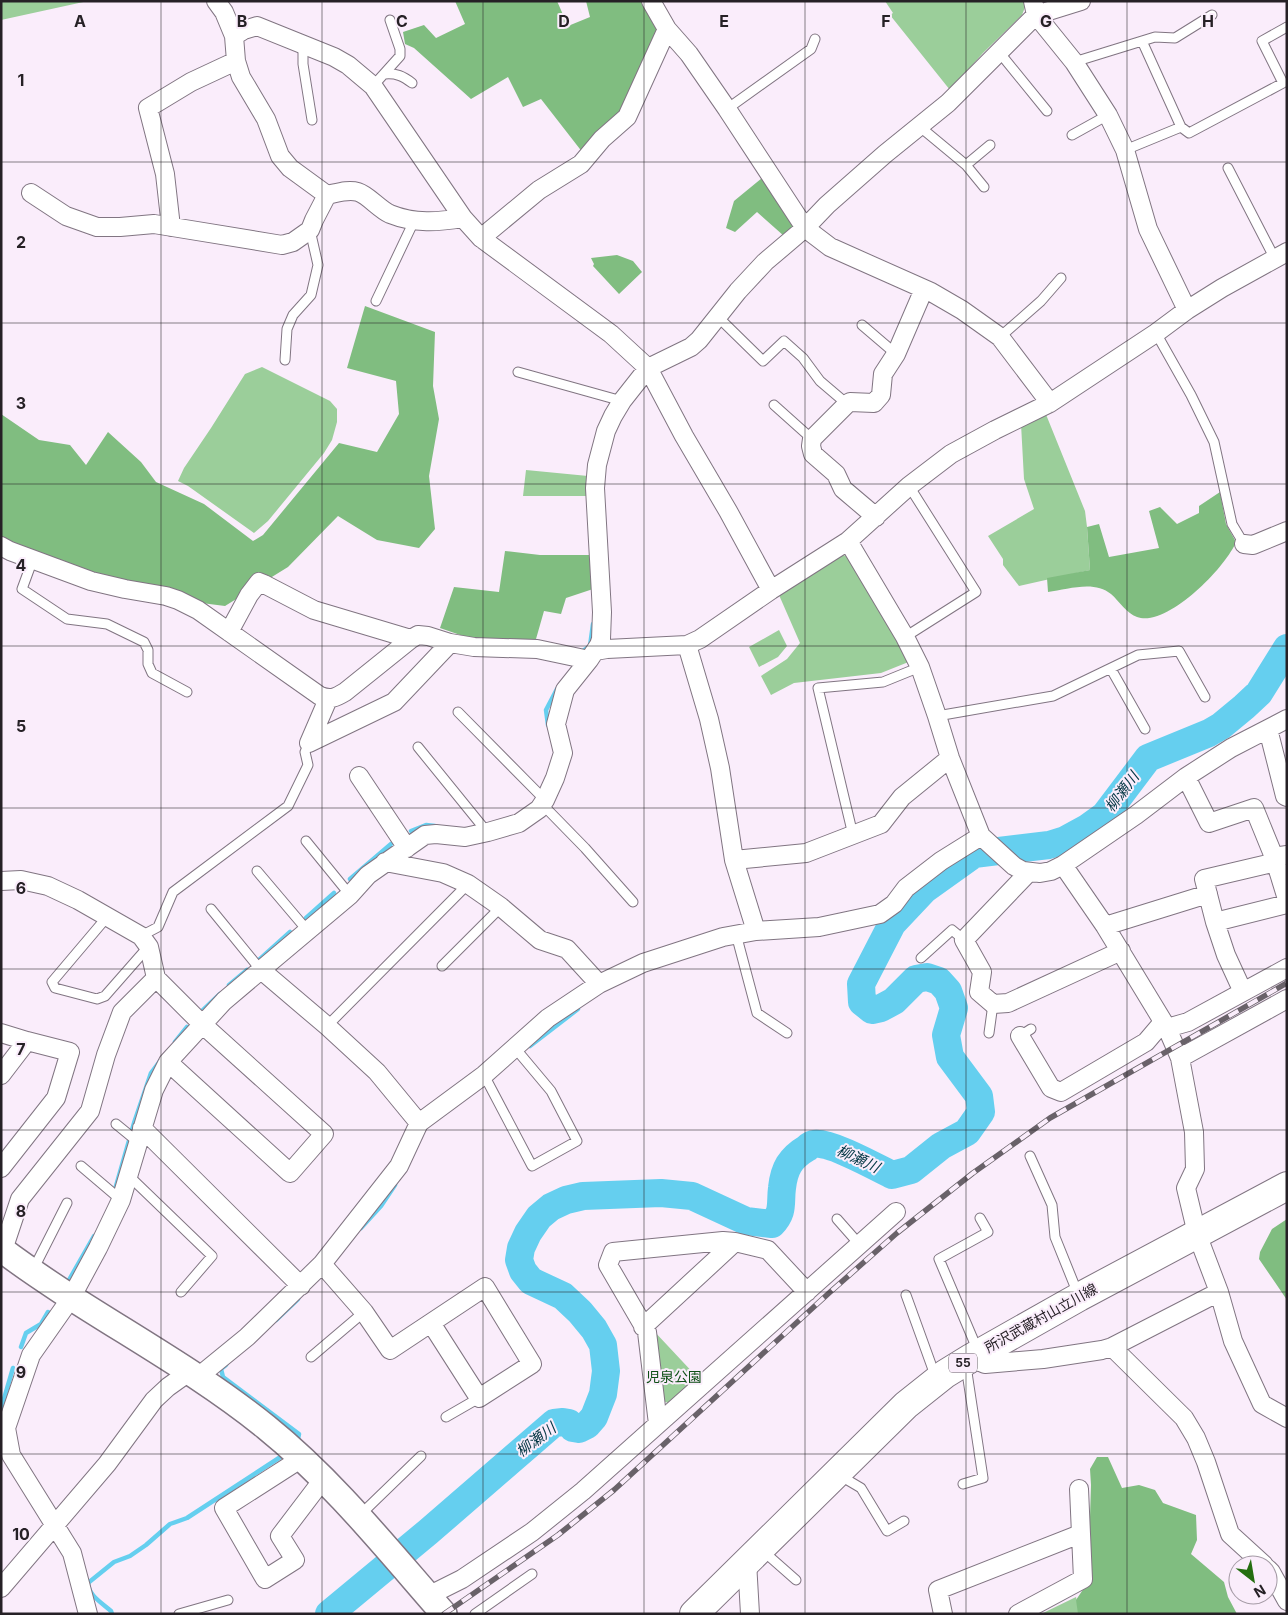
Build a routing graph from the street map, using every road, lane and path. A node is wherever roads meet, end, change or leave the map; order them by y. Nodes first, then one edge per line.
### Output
1 (216, 1) edge
2 (1081, 1) edge
3 (653, 2) edge
4 (1035, 8) edge
5 (1212, 15) dead end
6 (390, 20) dead end
7 (1287, 27) edge
8 (667, 29) junction
9 (234, 36) junction
10 (815, 38) dead end
11 (1142, 41) junction
12 (303, 46) junction
13 (999, 52) junction
14 (236, 61) junction
15 (1074, 62) junction
16 (379, 80) junction
17 (1285, 82) edge
18 (412, 83) dead end
19 (727, 109) junction
20 (1047, 111) dead end
21 (1108, 115) junction
22 (312, 120) dead end
23 (919, 126) junction
24 (1181, 127) junction
25 (1072, 135) dead end
26 (990, 145) dead end
27 (1125, 150) junction
28 (966, 165) junction
29 (1228, 168) dead end
30 (984, 187) dead end
31 (31, 193) dead end
32 (327, 195) junction
33 (464, 218) junction
34 (414, 221) junction
35 (170, 227) junction
36 (805, 228) junction
37 (310, 230) junction
38 (481, 238) junction
39 (1281, 255) edge
40 (1061, 278) dead end
41 (924, 289) junction
42 (376, 301) dead end
43 (1187, 310) junction
44 (717, 316) junction
45 (862, 325) dead end
46 (1156, 333) junction
47 (1000, 337) junction
48 (896, 354) junction
49 (285, 360) dead end
50 (648, 368) junction
51 (518, 372) dead end
52 (622, 401) junction
53 (1050, 403) junction
54 (846, 404) junction
55 (774, 405) dead end
56 (812, 439) junction
57 (909, 486) junction
58 (876, 517) junction
59 (1287, 531) edge
60 (848, 541) junction
61 (1244, 544) joint
62 (1, 546) edge
63 (33, 559) junction
64 (771, 590) junction
65 (229, 632) junction
66 (905, 637) junction
67 (411, 640) junction
68 (450, 643) junction
69 (687, 645) junction
70 (592, 656) junction
71 (920, 667) junction
72 (1111, 669) junction
73 (187, 692) dead end
74 (1205, 697) dead end
75 (328, 699) junction
76 (458, 712) dead end
77 (937, 716) junction
78 (1287, 719) edge
79 (1145, 729) dead end
80 (1268, 730) junction
81 (309, 743) junction
82 (418, 747) dead end
83 (950, 758) junction
84 (359, 776) dead end
85 (1186, 777) junction
86 (1287, 797) edge
87 (544, 802) junction
88 (488, 832) junction
89 (853, 835) junction
90 (984, 839) junction
91 (306, 841) dead end
92 (407, 848) junction
93 (1279, 858) edge
94 (734, 860) junction
95 (385, 862) junction
96 (1063, 865) junction
97 (1021, 869) junction
98 (258, 871) dead end
99 (1, 881) edge
100 (468, 884) junction
101 (1208, 894) junction
102 (350, 895) junction
103 (1287, 899) edge
104 (633, 902) dead end
105 (1287, 904) edge
106 (501, 907) junction
107 (211, 909) dead end
108 (107, 916) junction
109 (1215, 922) junction
110 (1105, 926) junction
111 (307, 930) junction
112 (756, 931) junction
113 (736, 934) junction
114 (964, 940) junction
115 (145, 942) junction
116 (1120, 951) junction
117 (921, 958) dead end
118 (442, 966) dead end
119 (1287, 968) edge
120 (260, 969) junction
121 (156, 978) junction
122 (598, 984) junction
123 (1243, 992) junction
124 (1287, 999) edge
125 (993, 1004) junction
126 (202, 1024) junction
127 (1165, 1025) junction
128 (326, 1026) junction
129 (1, 1033) edge
130 (787, 1033) dead end
131 (989, 1033) dead end
132 (1025, 1033) dead end
133 (27, 1041) junction
134 (515, 1048) junction
135 (1180, 1058) junction
136 (168, 1062) junction
137 (1, 1075) edge
138 (484, 1075) junction
139 (419, 1123) junction
140 (116, 1124) dead end
141 (140, 1135) junction
142 (1030, 1156) dead end
143 (81, 1166) dead end
144 (1, 1168) edge
145 (129, 1176) junction
146 (1287, 1186) edge
147 (121, 1200) junction
148 (67, 1203) dead end
149 (896, 1212) dead end
150 (980, 1218) dead end
151 (837, 1219) dead end
152 (1197, 1234) junction
153 (735, 1242) junction
154 (860, 1244) junction
155 (2, 1250) edge
156 (322, 1264) junction
157 (32, 1271) junction
158 (301, 1286) junction
159 (181, 1292) dead end
160 (807, 1292) junction
161 (1219, 1292) junction
162 (906, 1295) dead end
163 (1079, 1297) junction
164 (71, 1298) junction
165 (364, 1312) junction
166 (431, 1323) junction
167 (643, 1326) junction
168 (1112, 1347) junction
169 (311, 1357) dead end
170 (972, 1357) junction
171 (194, 1375) junction
172 (937, 1381) junction
173 (479, 1398) junction
174 (446, 1417) dead end
175 (1287, 1418) edge
176 (658, 1424) junction
177 (4, 1430) edge
178 (421, 1456) dead end
179 (302, 1458) junction
180 (837, 1473) junction
181 (324, 1478) junction
182 (963, 1484) dead end
183 (1079, 1489) dead end
184 (359, 1516) junction
185 (904, 1521) dead end
186 (55, 1525) junction
187 (1080, 1534) junction
188 (754, 1555) junction
189 (1253, 1555) edge
190 (532, 1574) dead end
191 (796, 1580) dead end
192 (1278, 1585) edge
193 (1, 1588) edge
194 (428, 1596) edge
195 (228, 1600) dead end
196 (1287, 1601) edge
197 (88, 1614) edge
198 (179, 1614) edge
199 (475, 1614) edge
200 (694, 1614) edge
201 (750, 1614) edge
202 (943, 1614) edge
203 (1018, 1614) edge

1 - 9 street
2 - 4 street
3 - 8 street
4 - 13 street
4 - 15 street
5 - 11 lane
6 - 16 lane
7 - 17 lane
8 - 19 street
8 - 38 street
9 - 12 street
9 - 14 street
10 - 19 lane
11 - 15 lane
11 - 24 lane
12 - 16 street
12 - 22 lane
13 - 20 lane
13 - 23 street
14 - 32 street
14 - 35 street
15 - 21 street
16 - 18 lane
16 - 33 street
17 - 24 lane
19 - 36 street
21 - 25 lane
21 - 27 street
23 - 28 lane
23 - 36 street
24 - 27 lane
26 - 28 lane
27 - 43 street
28 - 30 lane
29 - 39 lane
31 - 35 street
32 - 34 street
32 - 37 street
33 - 34 street
33 - 38 street
34 - 42 lane
35 - 37 street
36 - 41 street
36 - 44 street
37 - 49 lane
38 - 50 street
39 - 43 street
40 - 47 lane
41 - 47 street
41 - 48 street
43 - 46 street
44 - 50 street
44 - 54 lane
45 - 48 lane
46 - 53 street
46 - 61 lane
47 - 53 street
48 - 54 street
50 - 52 street
50 - 64 street
51 - 52 lane
52 - 70 street
53 - 57 street
54 - 56 street
55 - 56 lane
56 - 58 street
57 - 58 street
57 - 66 lane
58 - 60 street
59 - 61 street
60 - 64 street
60 - 66 street
62 - 63 street
63 - 65 street
63 - 73 lane
64 - 69 street
65 - 67 street
65 - 75 street
66 - 71 street
67 - 68 street
67 - 75 street
68 - 70 street
68 - 81 street
69 - 70 street
69 - 94 street
70 - 87 street
71 - 77 street
71 - 89 lane
72 - 74 lane
72 - 77 lane
72 - 79 lane
75 - 81 street
76 - 87 lane
77 - 83 street
78 - 80 street
80 - 85 street
80 - 86 street
81 - 115 lane
82 - 88 lane
83 - 89 street
83 - 90 street
84 - 92 street
85 - 93 street
85 - 96 street
87 - 88 street
87 - 104 lane
88 - 92 street
89 - 94 street
90 - 97 street
90 - 112 street
91 - 102 lane
92 - 95 street
93 - 101 street
93 - 103 street
94 - 112 street
95 - 100 street
95 - 102 street
96 - 97 street
96 - 110 street
97 - 114 street
98 - 111 lane
99 - 108 street
100 - 106 street
100 - 128 lane
101 - 109 street
101 - 110 street
102 - 111 street
105 - 109 street
106 - 118 lane
106 - 122 street
107 - 120 lane
108 - 115 street
108 - 115 lane
109 - 123 street
110 - 116 street
111 - 120 street
112 - 113 street
113 - 122 street
113 - 130 lane
114 - 117 lane
114 - 125 street
115 - 121 street
116 - 125 street
116 - 127 street
119 - 123 street
120 - 126 street
120 - 128 street
121 - 126 street
121 - 155 street
122 - 134 street
123 - 127 street
124 - 135 street
125 - 131 lane
126 - 136 street
126 - 136 street
127 - 132 street
127 - 135 street
128 - 139 street
129 - 133 street
133 - 137 street
133 - 144 street
134 - 138 street
134 - 138 lane
135 - 152 street
136 - 141 street
138 - 139 street
139 - 156 street
140 - 141 lane
141 - 145 street
141 - 158 street
142 - 163 lane
143 - 147 lane
145 - 147 street
145 - 159 lane
146 - 152 main road, 所沢武蔵村山立川線 / 55
147 - 164 street
148 - 157 lane
149 - 154 street
150 - 170 lane
151 - 154 lane
152 - 161 street
152 - 163 main road, 所沢武蔵村山立川線 / 55
153 - 160 street
153 - 167 street
153 - 167 street
154 - 160 street
155 - 157 street
156 - 158 street
156 - 165 street
157 - 164 street
158 - 171 street
160 - 176 street
161 - 168 street
161 - 175 street
162 - 172 lane
163 - 170 main road, 所沢武蔵村山立川線 / 55
164 - 171 street
164 - 177 street
165 - 166 street
165 - 169 lane
166 - 173 street
166 - 173 street
167 - 176 street
168 - 170 street
168 - 189 street
170 - 172 main road, 所沢武蔵村山立川線 / 55
170 - 182 lane
171 - 179 street
171 - 186 street
172 - 180 main road, 所沢武蔵村山立川線 / 55
173 - 174 lane
176 - 194 street
177 - 186 street
178 - 184 lane
179 - 181 street
179 - 181 street
180 - 185 lane
180 - 188 main road, 所沢武蔵村山立川線 / 55
181 - 184 street
183 - 187 street
184 - 194 street
186 - 193 street
186 - 197 street
187 - 202 street
187 - 203 street
188 - 191 lane
188 - 200 main road, 所沢武蔵村山立川線 / 55
188 - 201 street
190 - 199 lane
192 - 196 street
195 - 198 lane

